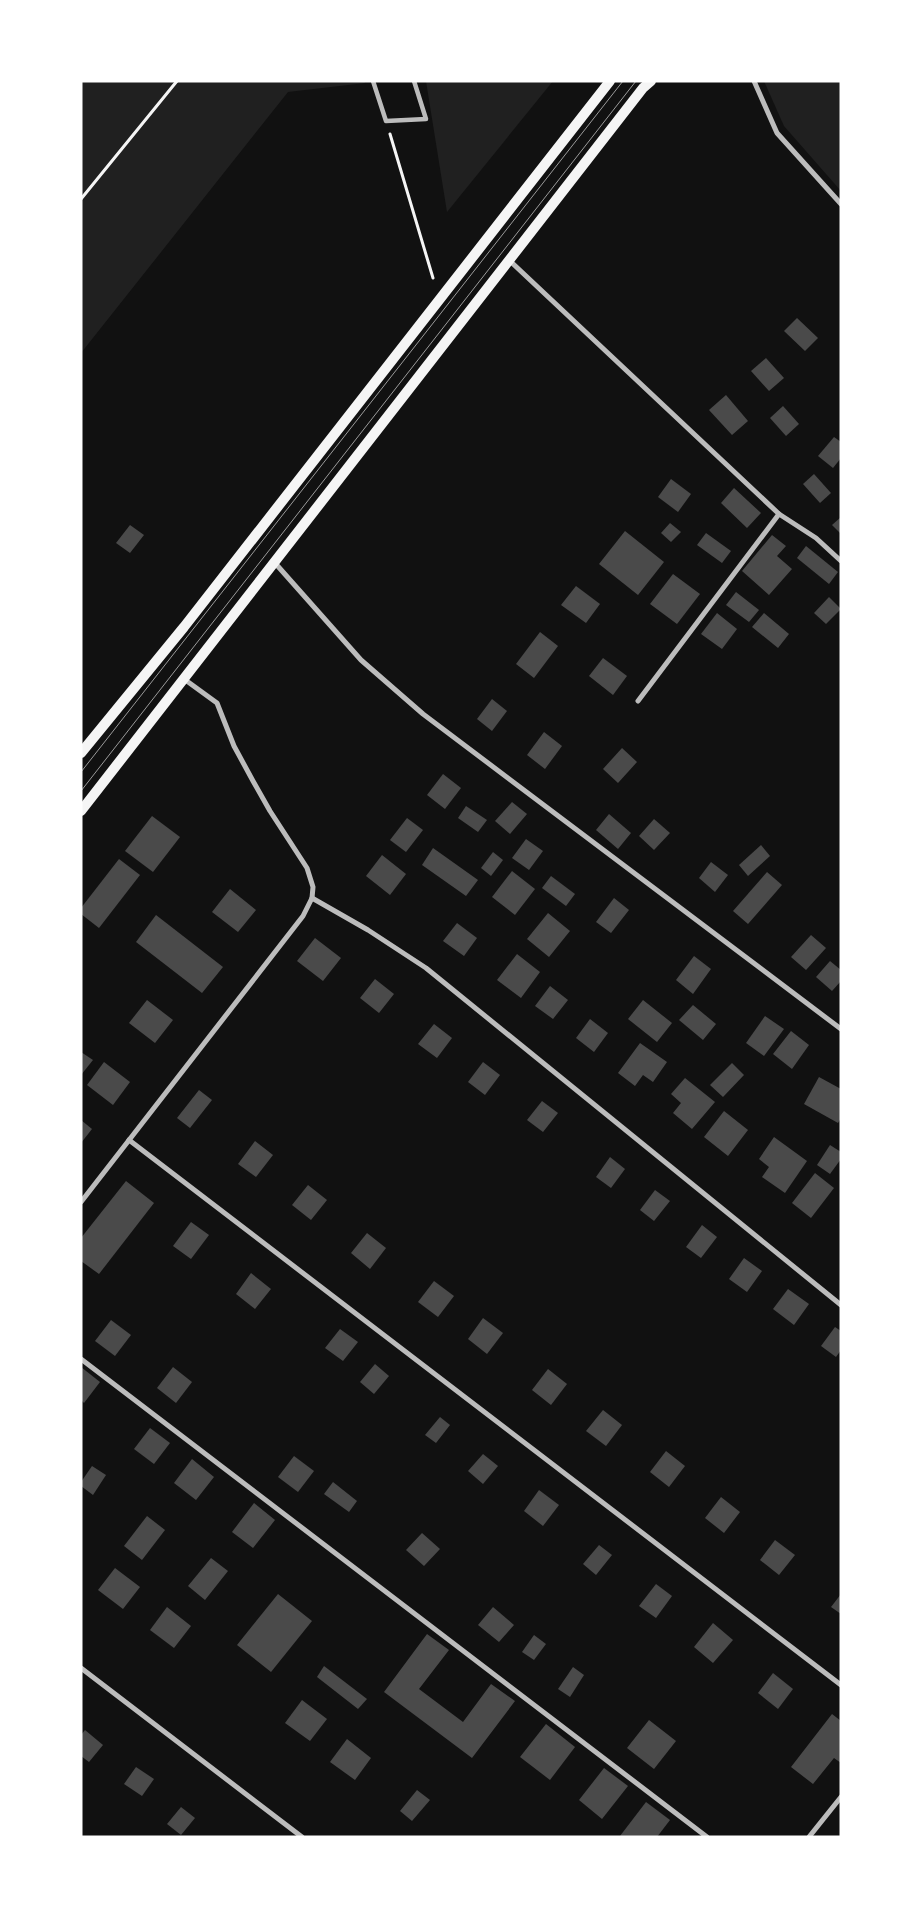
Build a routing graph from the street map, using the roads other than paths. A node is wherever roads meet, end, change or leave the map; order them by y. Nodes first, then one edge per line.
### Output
1 (373, 81) edge
2 (414, 81) edge
3 (610, 81) edge
4 (651, 81) edge
5 (754, 81) edge
6 (841, 204) edge
7 (509, 260) junction
8 (779, 514) junction
9 (841, 561) edge
10 (275, 563) junction
11 (184, 678) junction
12 (638, 701) dead end
13 (81, 753) edge
14 (81, 811) edge
15 (312, 898) junction
16 (841, 1030) edge
17 (129, 1140) junction
18 (81, 1202) edge
19 (841, 1305) edge
20 (81, 1359) edge
21 (82, 1669) edge
22 (841, 1685) edge
23 (841, 1797) edge
24 (302, 1837) edge
25 (707, 1837) edge
26 (809, 1837) edge

1 - 2 street
3 - 13 main road
4 - 7 main road
5 - 6 street
7 - 8 street
7 - 10 main road
8 - 9 street
8 - 12 street
10 - 11 main road
10 - 16 street
11 - 14 main road
11 - 15 street
15 - 17 street
15 - 19 street
17 - 18 street
17 - 22 street
20 - 25 street
21 - 24 street
23 - 26 street

